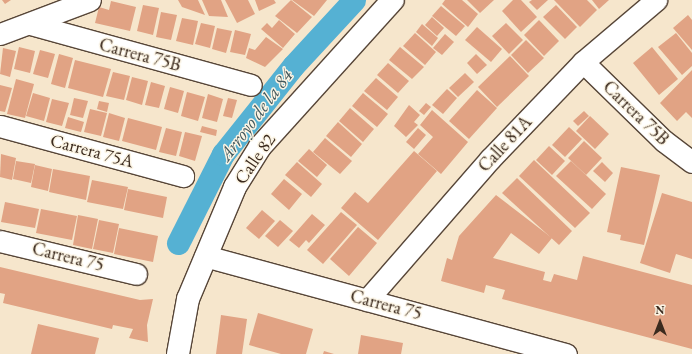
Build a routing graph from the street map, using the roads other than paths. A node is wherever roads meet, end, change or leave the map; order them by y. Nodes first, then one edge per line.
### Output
1 (90, 0) edge
2 (393, 0) edge
3 (656, 0) edge
4 (30, 24) junction
5 (0, 34) edge
6 (583, 62) junction
7 (251, 85) dead end
8 (0, 126) edge
9 (692, 162) edge
10 (183, 176) dead end
11 (0, 241) edge
12 (204, 256) junction
13 (136, 274) dead end
14 (367, 300) junction
15 (178, 354) edge
16 (566, 354) edge

1 - 4 street
2 - 12 street, Calle 82
3 - 6 street, Calle 81A
4 - 5 street
4 - 7 street, Carrera 75B
6 - 9 street, Carrera 75B
6 - 14 street, Calle 81A
8 - 10 street, Carrera 75A
11 - 13 street, Carrera 75
12 - 14 street, Carrera 75
12 - 15 street, Calle 82
14 - 16 street, Carrera 75

